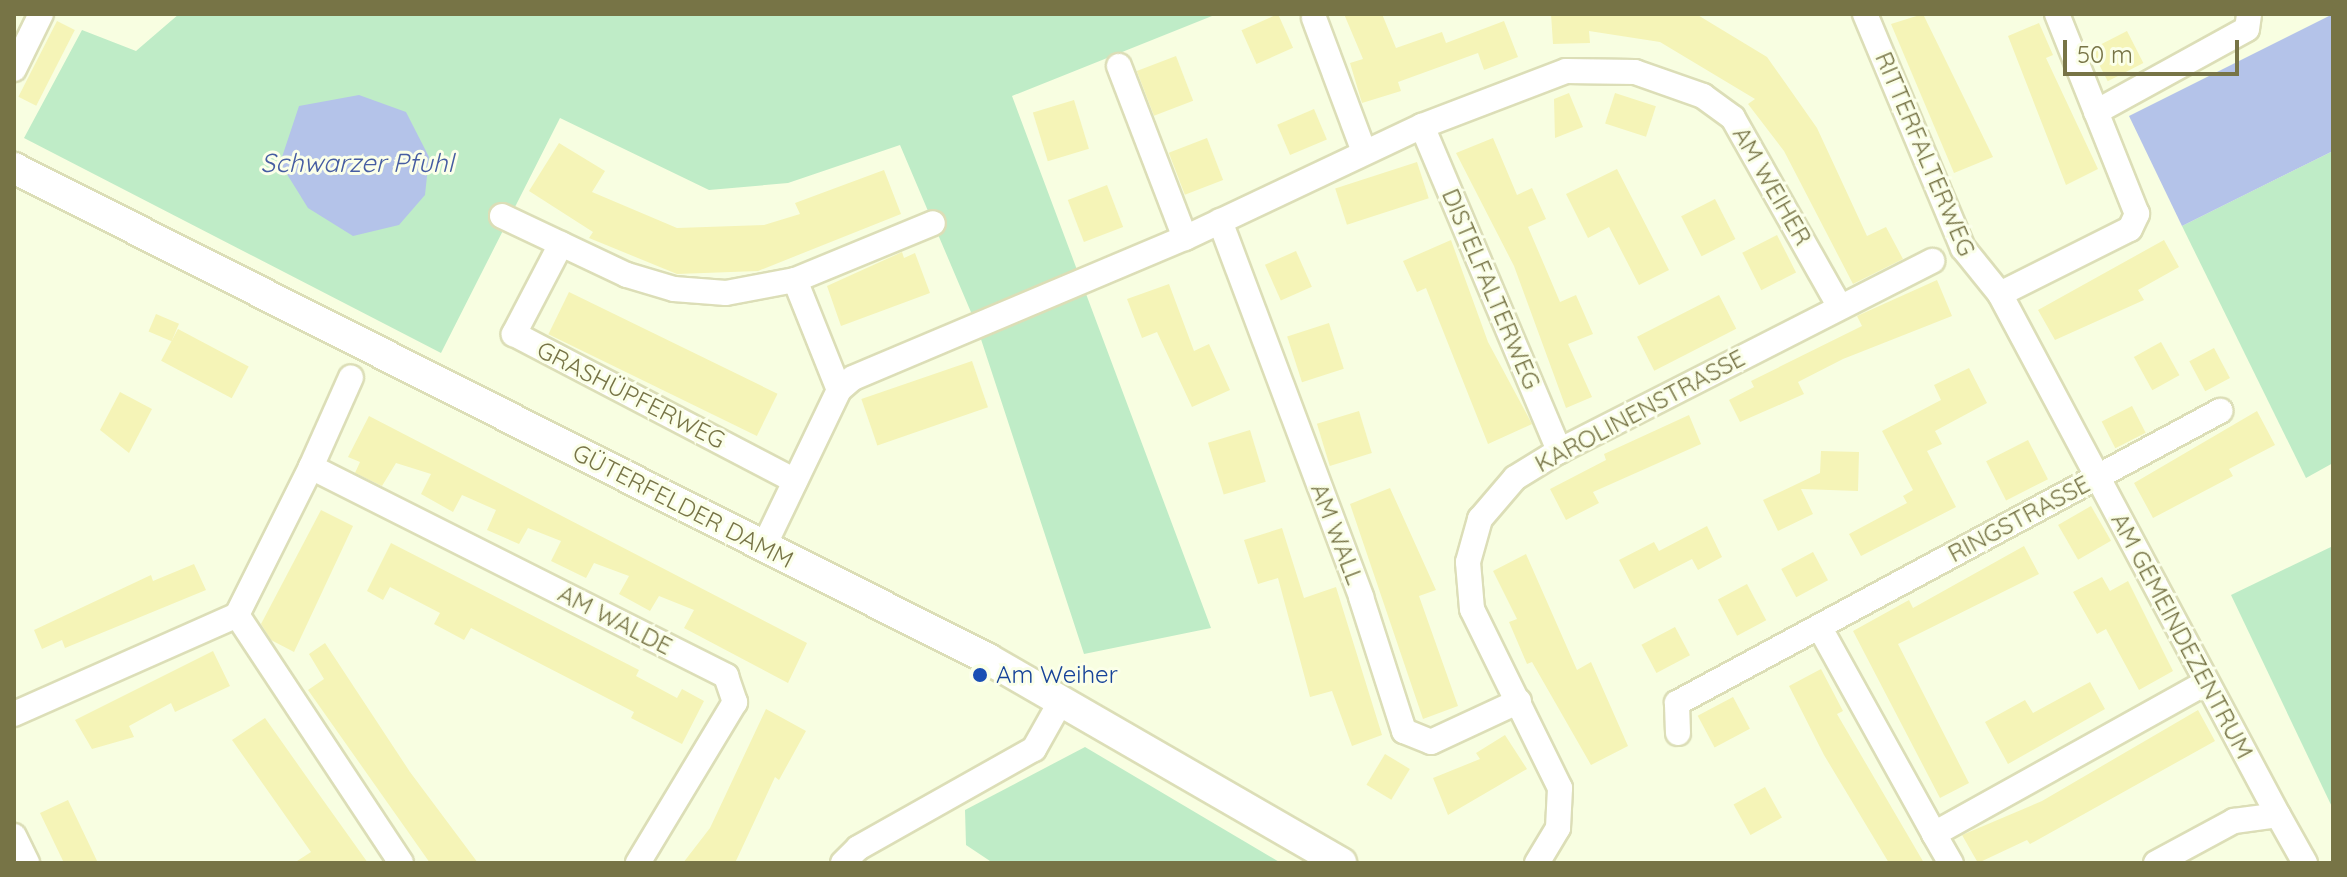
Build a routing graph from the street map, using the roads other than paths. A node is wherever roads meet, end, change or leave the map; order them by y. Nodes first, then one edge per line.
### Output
1 (41, 14) edge
2 (1865, 14) edge
3 (2057, 14) edge
4 (2249, 14) edge
5 (1314, 18) dead end
6 (1119, 66) dead end
7 (14, 69) edge
8 (2096, 112) junction
9 (1422, 126) junction
10 (1364, 152) junction
11 (14, 168) edge
12 (502, 216) dead end
13 (1220, 221) junction
14 (933, 223) dead end
15 (1185, 238) junction
16 (561, 244) junction
17 (1932, 261) dead end
18 (795, 280) junction
19 (2000, 294) junction
20 (1840, 307) junction
21 (351, 377) dead end
22 (839, 390) junction
23 (2220, 411) dead end
24 (1559, 451) junction
25 (311, 467) junction
26 (2092, 467) junction
27 (795, 481) junction
28 (763, 548) junction
29 (237, 615) junction
30 (1820, 628) junction
31 (2207, 682) junction
32 (1061, 701) junction
33 (1519, 701) junction
34 (14, 714) edge
35 (1678, 733) dead end
36 (2278, 815) junction
37 (1934, 834) junction
38 (14, 836) edge
39 (27, 863) edge
40 (401, 863) edge
41 (638, 863) edge
42 (843, 863) edge
43 (1341, 863) edge
44 (1537, 863) edge
45 (1951, 863) edge
46 (2156, 863) edge
47 (2305, 863) edge

1 - 7 street
2 - 19 street, RITTERFALTERWEG
3 - 8 street
4 - 8 street
5 - 10 street
6 - 15 street
8 - 19 street
9 - 10 street, AM WEIHER
9 - 20 street, AM WEIHER
9 - 24 street, DISTELFALTERWEG
10 - 13 street, AM WEIHER
11 - 28 street, GÜTERFELDER DAMM
12 - 16 street
13 - 15 street, AM WEIHER
13 - 33 street, AM WALL
14 - 18 street
15 - 22 street, AM WEIHER
16 - 18 street
16 - 27 street, GRASHÜPFERWEG
17 - 20 street, KAROLINENSTRASSE
18 - 22 street
19 - 26 street, RITTERFALTERWEG
20 - 24 street, KAROLINENSTRASSE
21 - 25 street
22 - 27 street
23 - 26 street, RINGSTRASSE
24 - 33 street, KAROLINENSTRASSE
25 - 29 street
25 - 41 street, AM WALDE
26 - 30 street, RINGSTRASSE
26 - 31 street, AM GEMEINDEZENTRUM
27 - 28 street
28 - 32 street, GÜTERFELDER DAMM
29 - 34 street
29 - 40 street
30 - 35 street, RINGSTRASSE
30 - 37 street
31 - 36 street, AM GEMEINDEZENTRUM
31 - 37 street
32 - 42 street
32 - 43 street, GÜTERFELDER DAMM
33 - 44 street, KAROLINENSTRASSE
36 - 46 street
36 - 47 street, AM GEMEINDEZENTRUM
37 - 45 street
38 - 39 street

